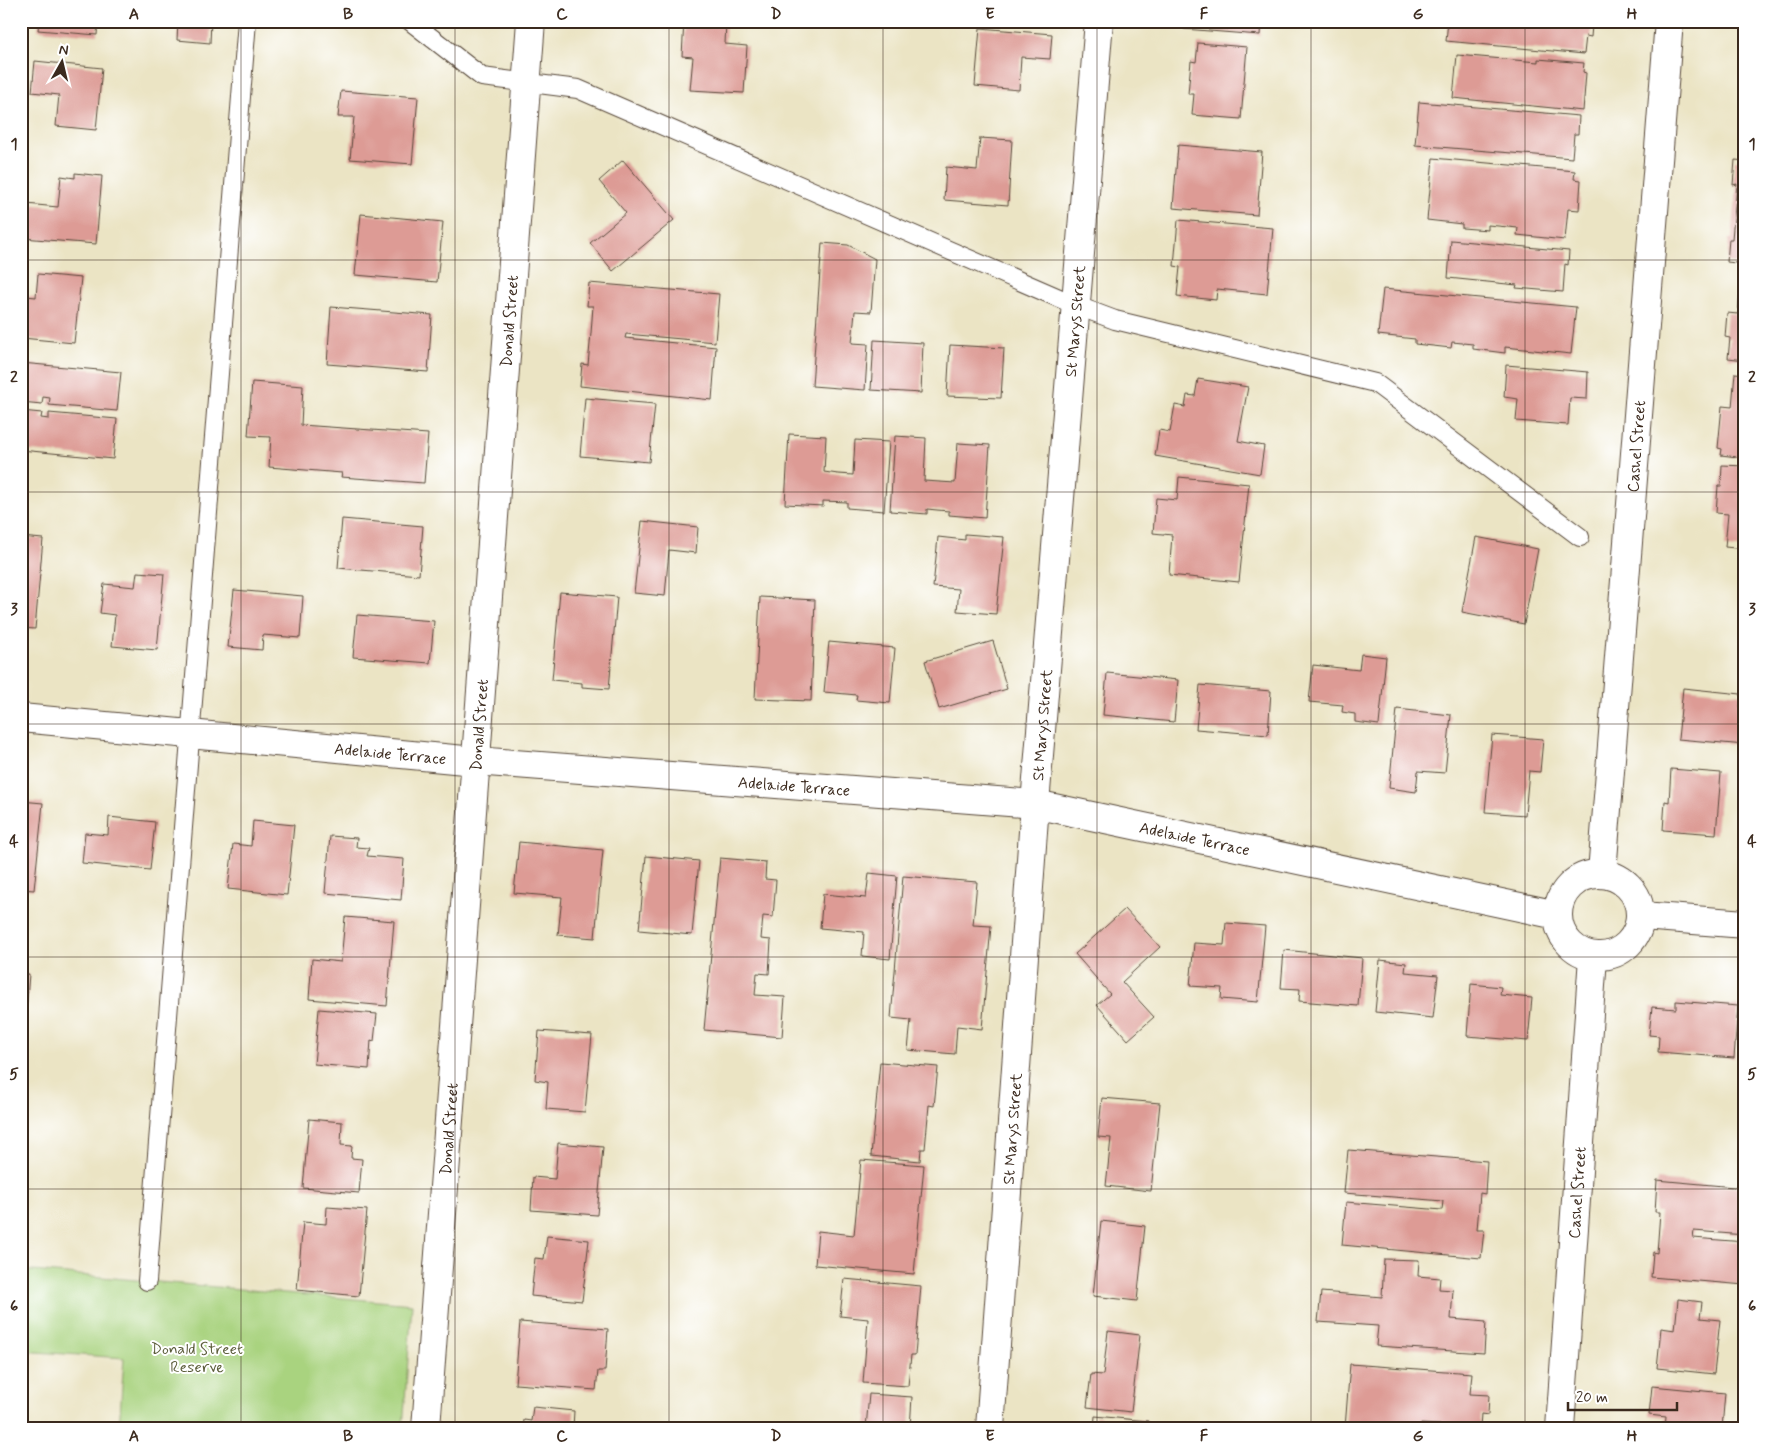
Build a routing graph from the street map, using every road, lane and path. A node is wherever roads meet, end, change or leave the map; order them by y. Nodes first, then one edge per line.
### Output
1 (247, 21) edge
2 (410, 21) edge
3 (531, 21) edge
4 (1099, 21) edge
5 (1668, 21) edge
6 (526, 82) junction
7 (1075, 305) junction
8 (1580, 537) dead end
9 (21, 718) edge
10 (190, 735) junction
11 (475, 761) junction
12 (1035, 804) junction
13 (1602, 873) junction
14 (1557, 915) junction
15 (1642, 916) junction
16 (1745, 924) edge
17 (1594, 957) junction
18 (147, 1281) dead end
19 (426, 1428) edge
20 (990, 1428) edge
21 (1560, 1428) edge

1 - 10 lane
2 - 6 lane
3 - 6 street, Donald Street
4 - 7 street, St Marys Street
5 - 13 street, Cashel Street
6 - 7 lane
6 - 11 street, Donald Street
7 - 8 lane
7 - 12 street, St Marys Street
9 - 10 street, Adelaide Terrace
10 - 11 street, Adelaide Terrace
10 - 18 lane
11 - 12 street, Adelaide Terrace
11 - 19 street, Donald Street
12 - 14 street, Adelaide Terrace
12 - 20 street, St Marys Street
13 - 14 street
13 - 15 street
14 - 17 street
15 - 16 street
15 - 17 street
17 - 21 street, Cashel Street

